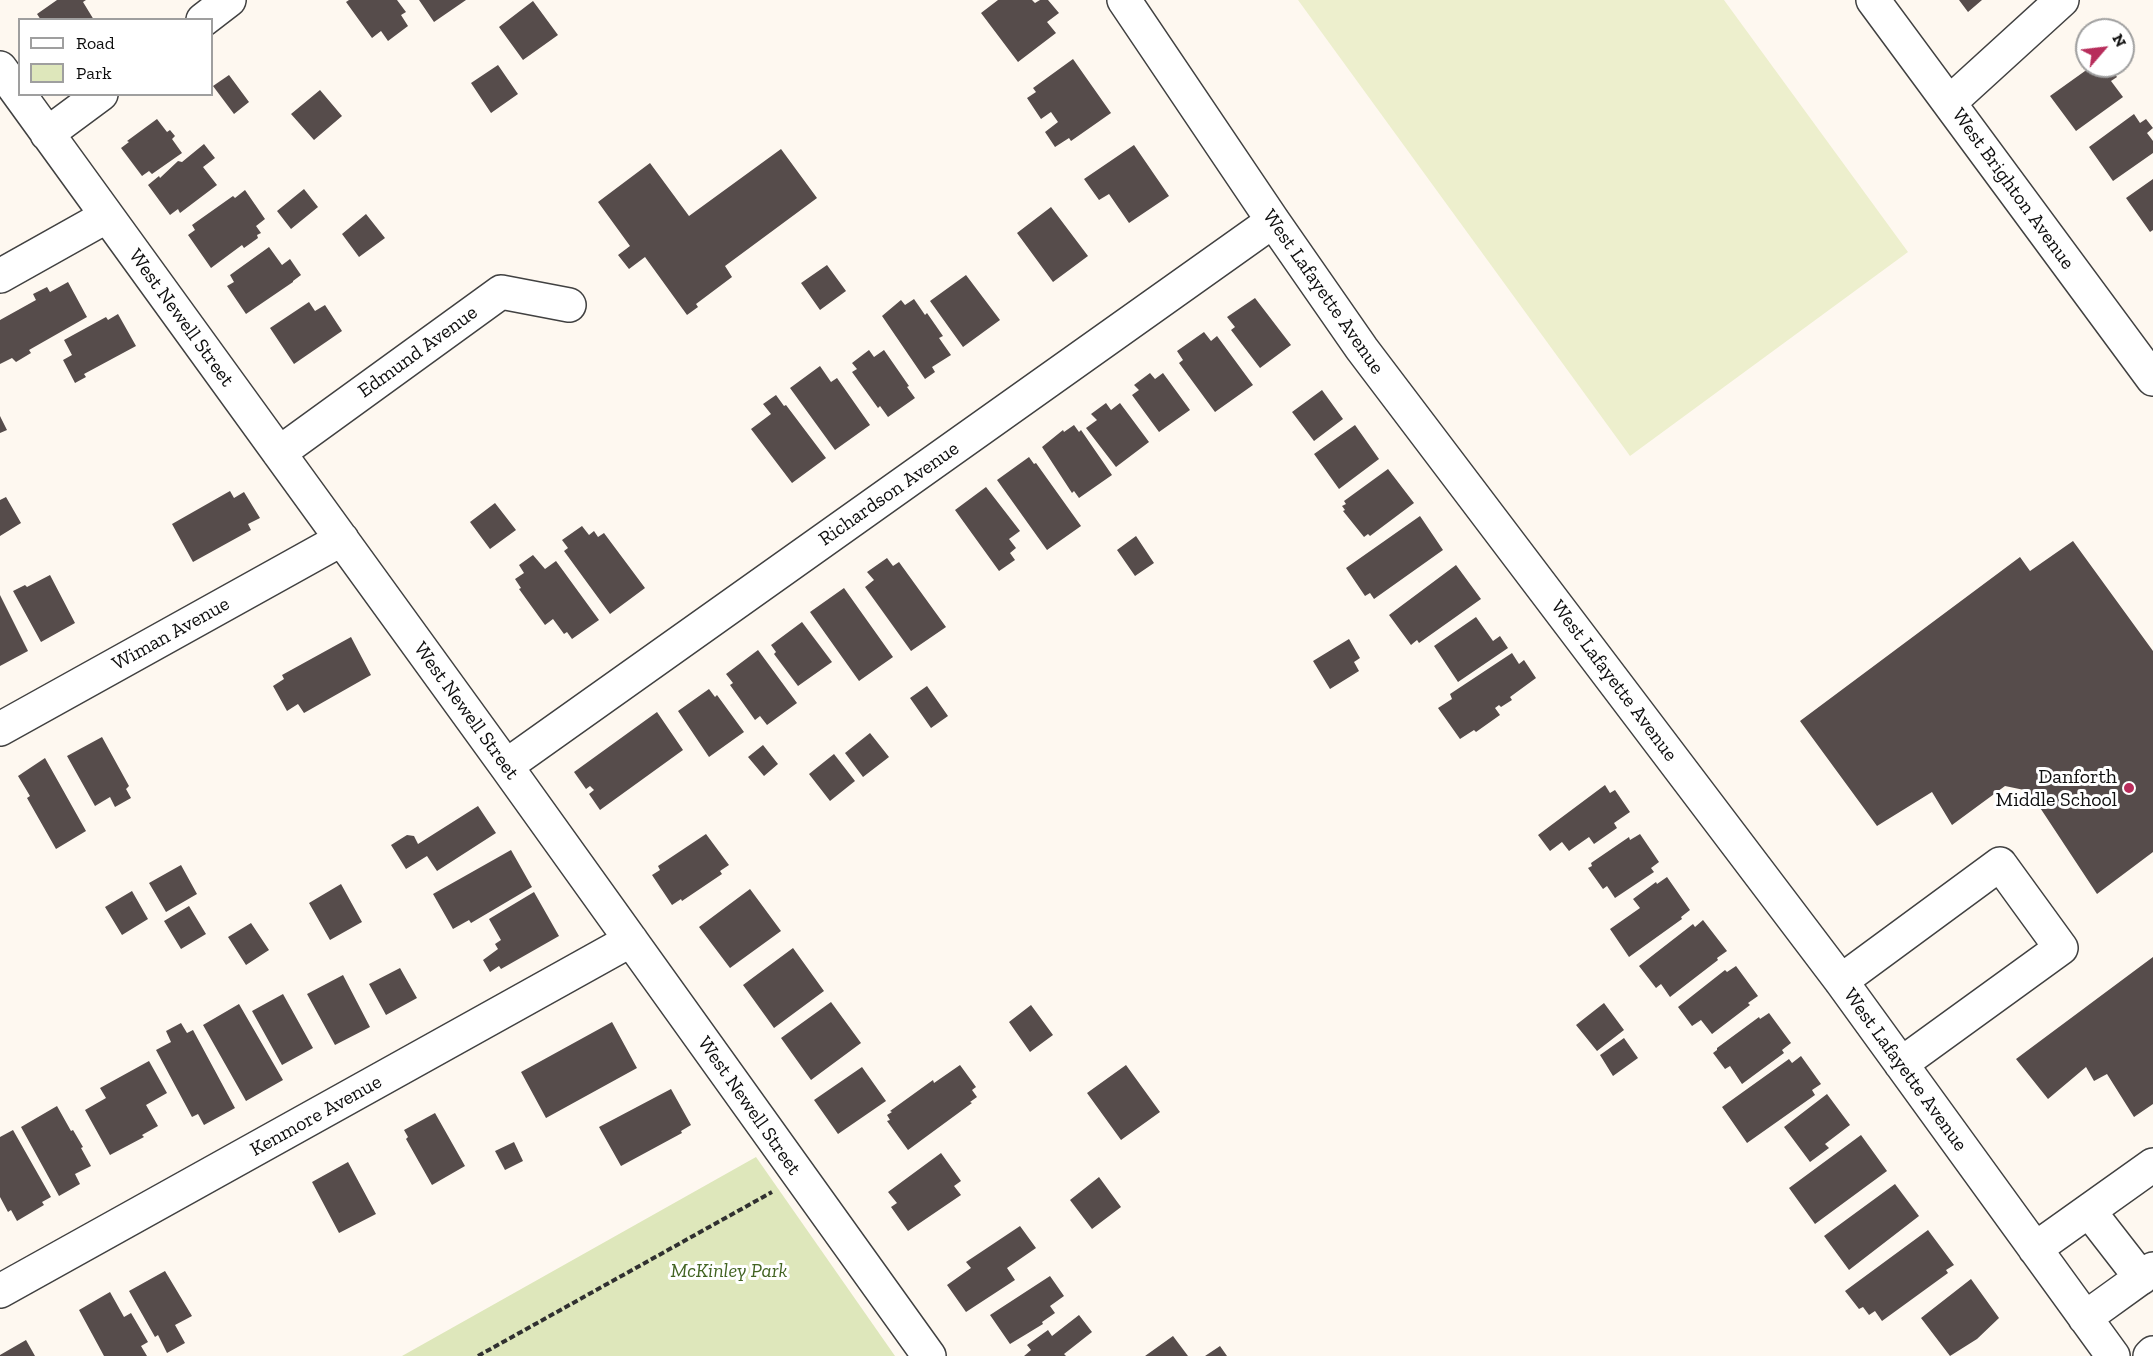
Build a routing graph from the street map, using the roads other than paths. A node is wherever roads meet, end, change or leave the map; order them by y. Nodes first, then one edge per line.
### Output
1 (229, 0) edge
2 (1124, 0) edge
3 (1873, 0) edge
4 (2062, 0) edge
5 (206, 18) edge
6 (0, 68) edge
7 (18, 93) edge
8 (20, 96) edge
9 (98, 96) edge
10 (1949, 103) junction
11 (47, 134) junction
12 (106, 216) junction
13 (1273, 221) junction
14 (0, 276) edge
15 (569, 305) dead end
16 (2153, 379) edge
17 (279, 453) junction
18 (342, 539) junction
19 (0, 729) edge
20 (506, 766) junction
21 (631, 940) junction
22 (1841, 981) junction
23 (1901, 1064) junction
24 (2153, 1165) edge
25 (2089, 1211) junction
26 (2035, 1249) junction
27 (2147, 1273) edge
28 (0, 1292) edge
29 (2085, 1318) junction
30 (929, 1356) edge
31 (2113, 1356) edge

1 - 5 street
2 - 13 street, West Lafayette Avenue
3 - 10 street, West Brighton Avenue
4 - 10 street
6 - 7 street, West Newell Street
8 - 11 street, West Newell Street
9 - 11 street
10 - 16 street, West Brighton Avenue
11 - 12 street, West Newell Street
12 - 14 street
12 - 17 street, West Newell Street
13 - 20 street, Richardson Avenue
13 - 22 street, West Lafayette Avenue
15 - 17 street, Edmund Avenue
17 - 18 street, West Newell Street
18 - 19 street, Wiman Avenue
18 - 20 street, West Newell Street
20 - 21 street, West Newell Street
21 - 28 street, Kenmore Avenue
21 - 30 street, West Newell Street
22 - 23 street, West Lafayette Avenue
22 - 23 street
23 - 26 street, West Lafayette Avenue
24 - 25 street
25 - 26 street
25 - 27 street
26 - 29 street, West Lafayette Avenue
27 - 29 street
29 - 31 street, West Lafayette Avenue

